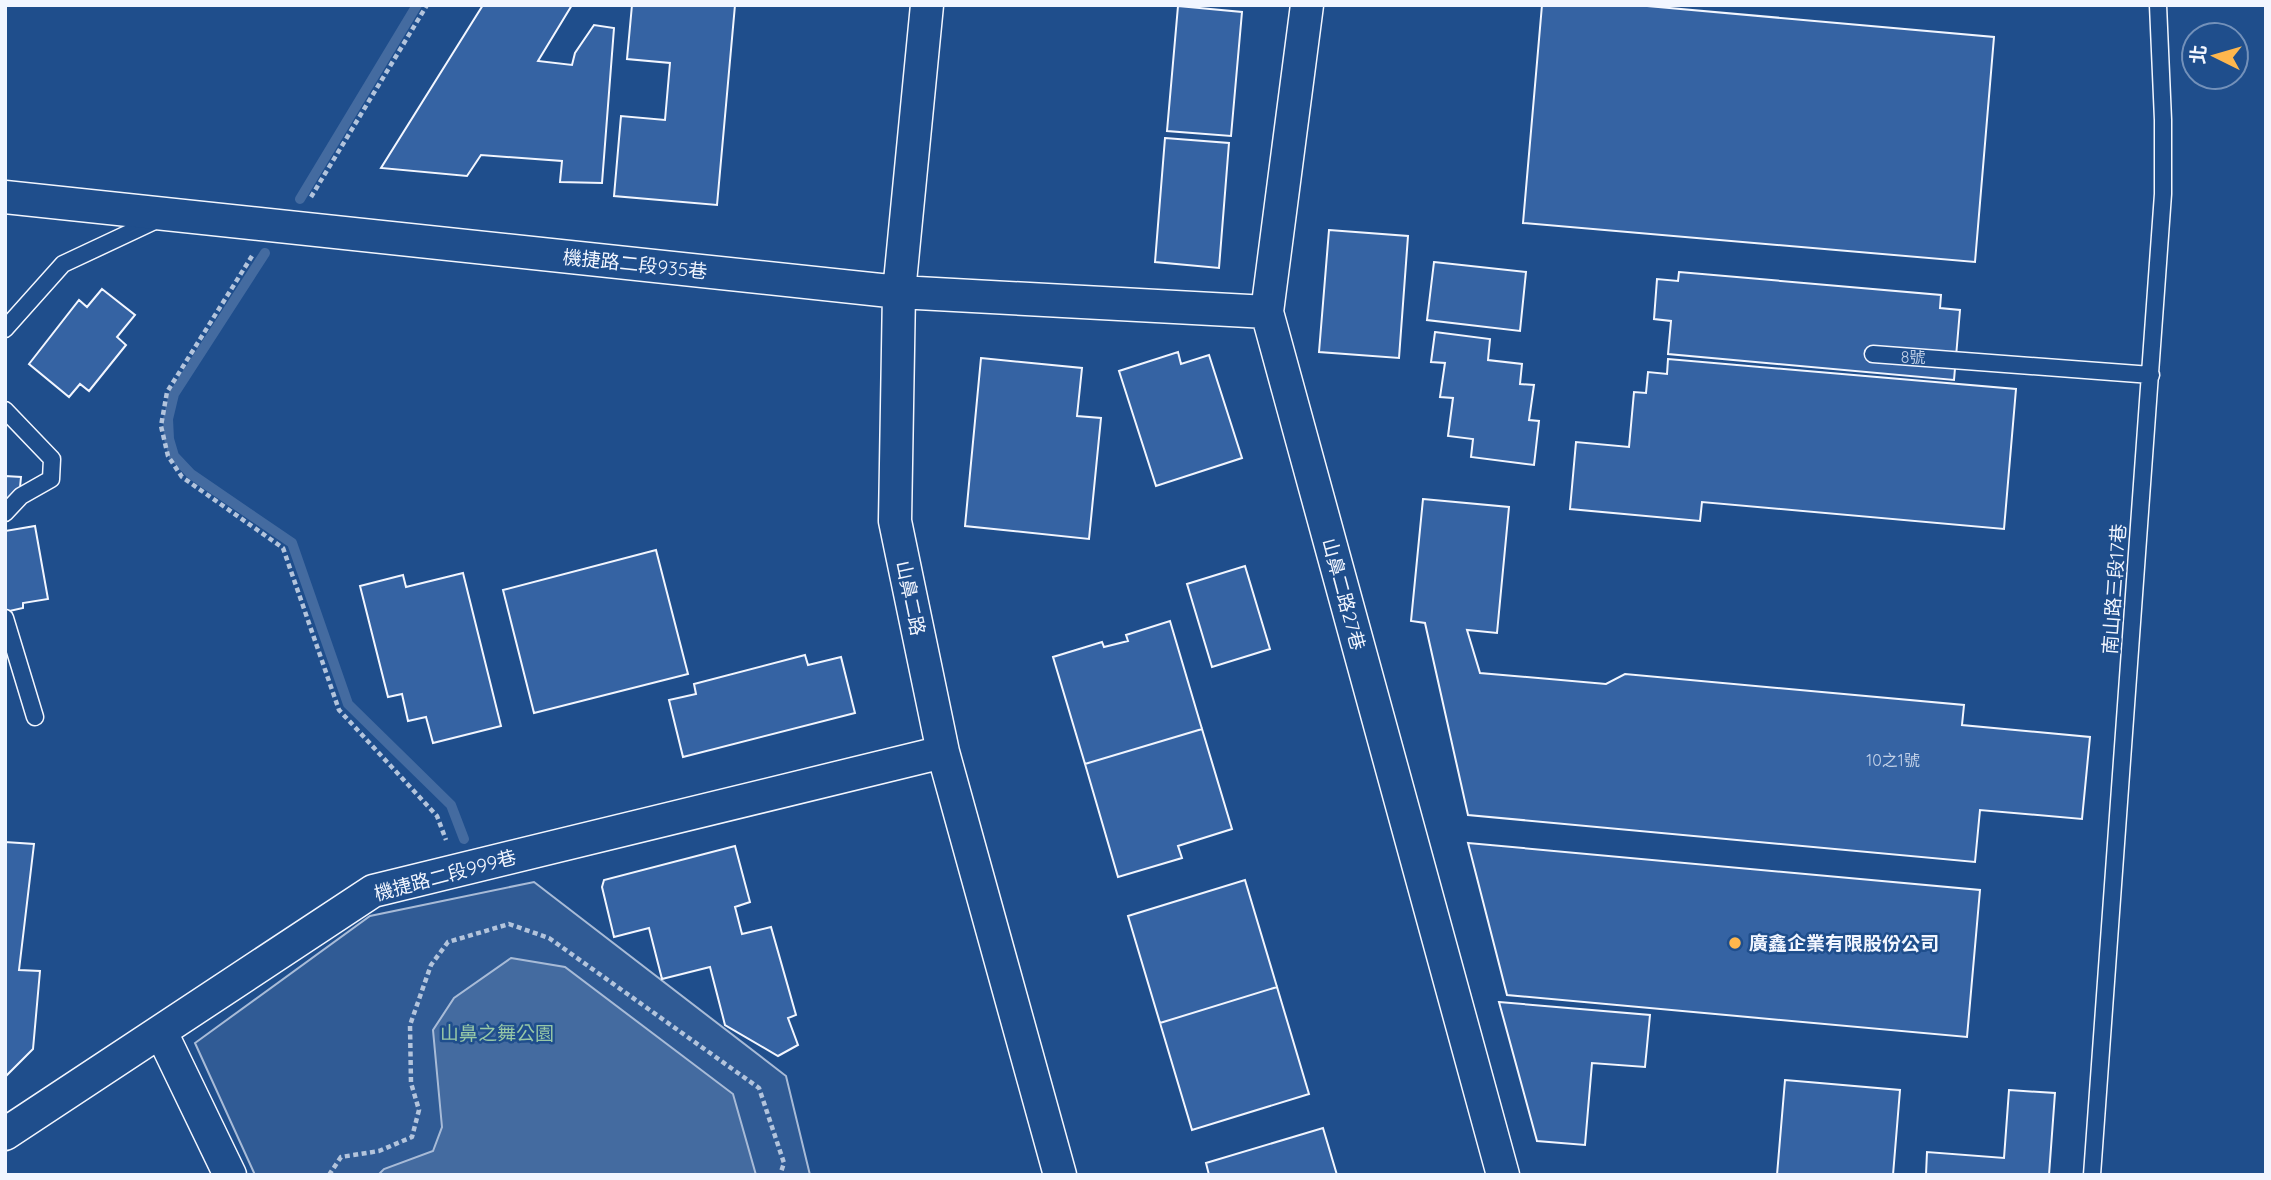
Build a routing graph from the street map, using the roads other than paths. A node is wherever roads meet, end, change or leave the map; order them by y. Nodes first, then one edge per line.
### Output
1 (927, 5) edge
2 (1307, 5) edge
3 (2158, 5) edge
4 (5, 197) edge
5 (169, 214) junction
6 (899, 292) junction
7 (1267, 312) junction
8 (5, 329) edge
9 (1872, 354) dead end
10 (2151, 376) junction
11 (5, 410) edge
12 (5, 513) edge
13 (5, 618) edge
14 (36, 716) dead end
15 (943, 752) junction
16 (161, 1032) junction
17 (5, 1134) edge
18 (230, 1175) edge
19 (1060, 1175) edge
20 (1503, 1175) edge
21 (2092, 1175) edge

1 - 6 street, 山鼻二路
2 - 7 street, 山鼻二路27巷
3 - 10 lane, 南山路三段17巷
4 - 5 street, 機捷路二段935巷
5 - 6 street, 機捷路二段935巷
5 - 8 lane
6 - 7 street, 機捷路二段935巷
6 - 15 street, 山鼻二路
7 - 20 street, 山鼻二路27巷
9 - 10 lane
10 - 21 lane, 南山路三段17巷
11 - 12 lane
13 - 14 lane
15 - 16 street, 機捷路二段999巷
15 - 19 street, 山鼻二路
16 - 17 street, 機捷路二段999巷
16 - 18 street

